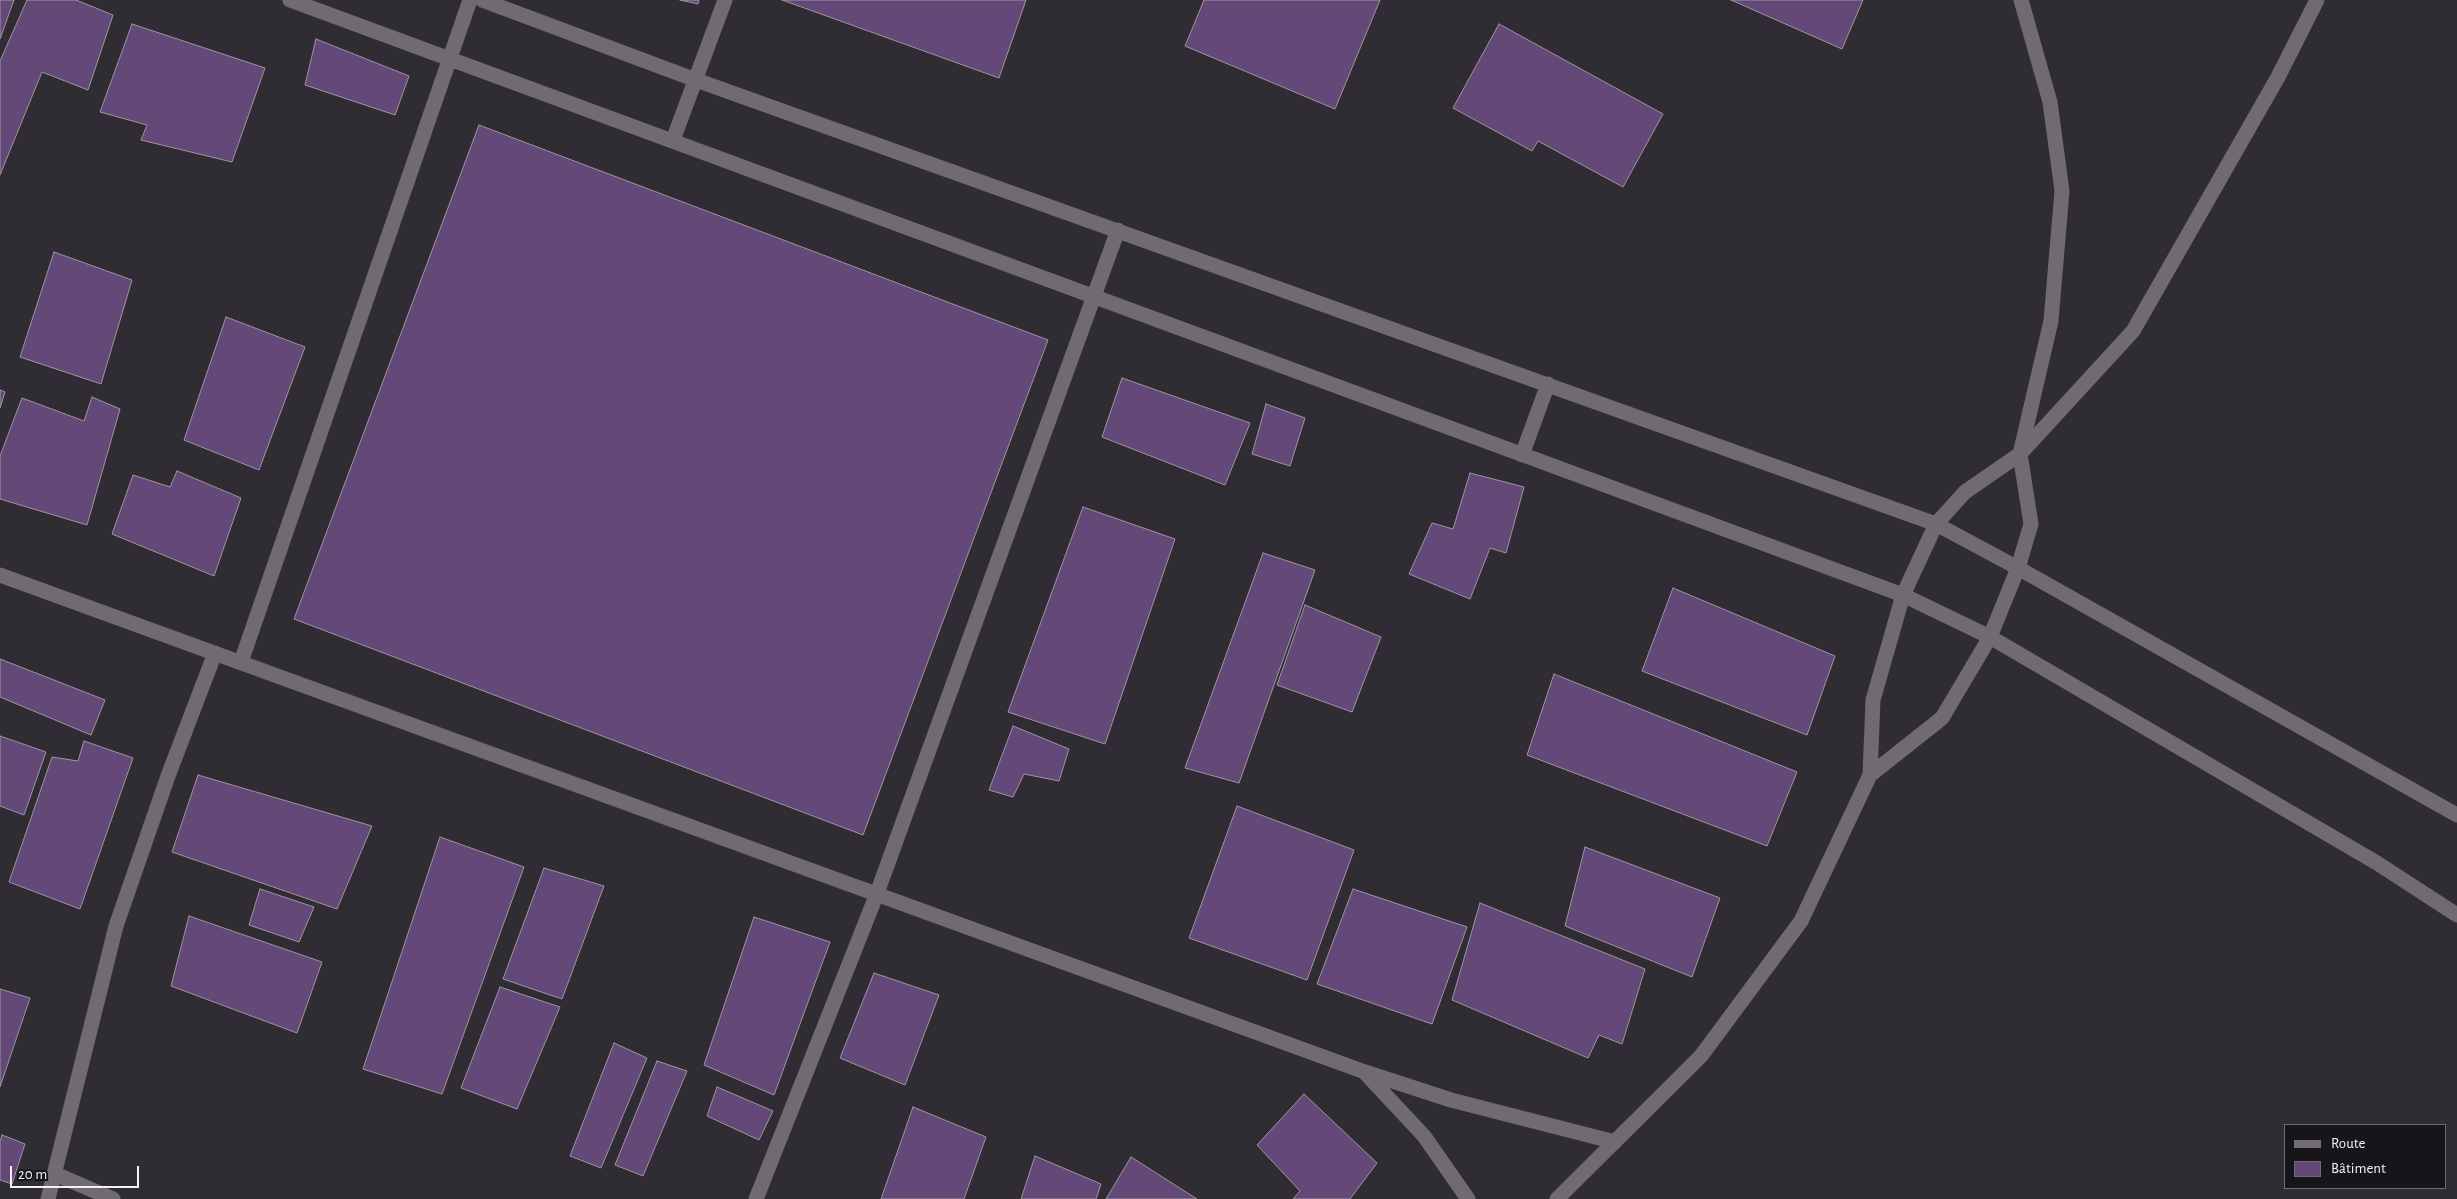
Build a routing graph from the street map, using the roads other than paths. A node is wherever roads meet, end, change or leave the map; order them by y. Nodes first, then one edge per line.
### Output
1 (290, 0) edge
2 (470, 0) edge
3 (482, 0) edge
4 (725, 0) edge
5 (2021, 0) edge
6 (2316, 0) edge
7 (450, 58) junction
8 (696, 80) junction
9 (673, 140) junction
10 (1118, 230) junction
11 (1093, 297) junction
12 (1548, 384) junction
13 (2020, 454) junction
14 (1522, 455) junction
15 (1936, 524) junction
16 (2018, 568) junction
17 (0, 575) edge
18 (1903, 595) junction
19 (1990, 637) junction
20 (215, 653) junction
21 (241, 662) junction
22 (1870, 775) junction
23 (2457, 815) edge
24 (876, 896) junction
25 (2457, 915) edge
26 (1365, 1072) junction
27 (1615, 1142) junction
28 (55, 1174) junction
29 (48, 1199) edge
30 (114, 1199) edge
31 (756, 1199) edge
32 (1468, 1199) edge
33 (1557, 1199) edge

1 - 7 street
2 - 7 street
3 - 8 street
4 - 8 street
5 - 13 street
6 - 13 street
7 - 9 street
7 - 21 street
8 - 9 street
8 - 10 street
9 - 11 street
10 - 11 street
10 - 12 street
11 - 14 street
11 - 24 street
12 - 14 street
12 - 15 street
13 - 15 street
13 - 16 street
14 - 18 street
15 - 16 street
15 - 18 street
16 - 19 street
16 - 23 street
17 - 20 street
18 - 19 street
18 - 22 street
19 - 22 street
19 - 25 street
20 - 21 street
20 - 28 street
21 - 24 street
22 - 27 street
24 - 26 street
24 - 31 street
26 - 27 street
26 - 32 street
27 - 33 street
28 - 29 street
28 - 30 street

